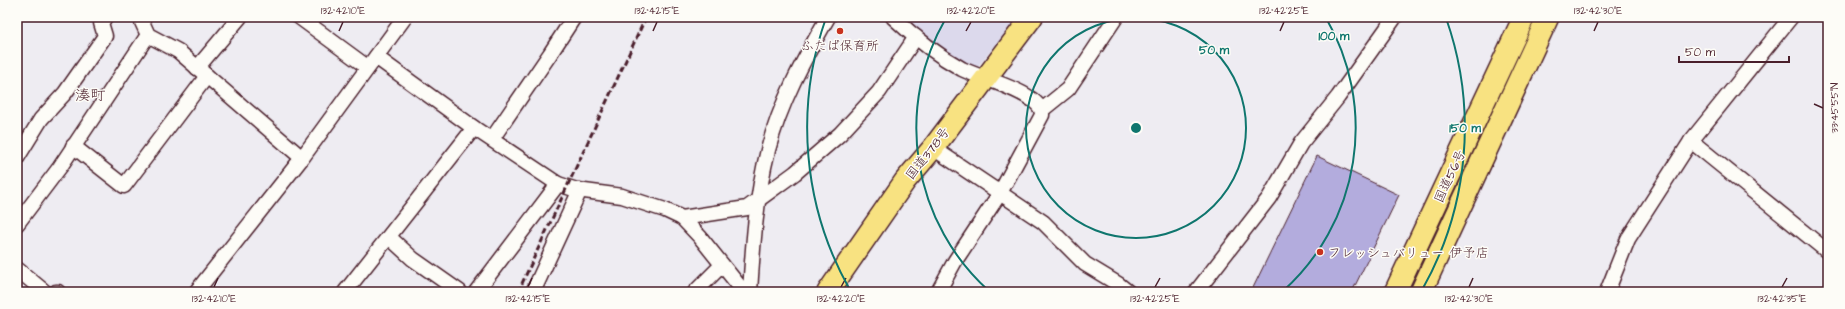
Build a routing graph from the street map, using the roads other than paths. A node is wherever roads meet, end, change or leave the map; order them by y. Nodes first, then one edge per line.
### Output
1 (105, 17) edge
2 (142, 17) edge
3 (240, 17) edge
4 (299, 17) edge
5 (405, 17) edge
6 (574, 17) edge
7 (828, 17) edge
8 (893, 17) edge
9 (1032, 17) edge
10 (1116, 17) edge
11 (1395, 17) edge
12 (1524, 17) edge
13 (1548, 17) edge
14 (1791, 17) edge
15 (148, 34) junction
16 (916, 37) junction
17 (371, 62) junction
18 (202, 72) junction
19 (984, 78) junction
20 (1042, 110) junction
21 (474, 128) junction
22 (492, 139) junction
23 (21, 141) edge
24 (1691, 141) junction
25 (73, 146) junction
26 (933, 148) junction
27 (17, 158) edge
28 (302, 158) junction
29 (558, 184) junction
30 (580, 190) junction
31 (1000, 193) junction
32 (758, 201) junction
33 (682, 218) junction
34 (17, 224) edge
35 (389, 236) junction
36 (1828, 252) edge
37 (722, 266) junction
38 (17, 269) edge
39 (45, 292) edge
40 (196, 292) edge
41 (345, 292) edge
42 (460, 292) edge
43 (476, 292) edge
44 (533, 292) edge
45 (695, 292) edge
46 (744, 292) edge
47 (750, 292) edge
48 (828, 292) edge
49 (938, 292) edge
50 (1128, 292) edge
51 (1196, 292) edge
52 (1394, 292) edge
53 (1422, 292) edge
54 (1607, 292) edge

1 - 23 street
2 - 15 street
3 - 18 street
4 - 17 street
5 - 17 street
6 - 22 street
7 - 32 street
8 - 16 street
9 - 19 highway, 国道378号
10 - 20 street
11 - 51 street
12 - 52 highway, 国道56号
13 - 53 highway, 国道56号
14 - 24 street
15 - 18 street
15 - 25 street
16 - 19 street
16 - 32 street
17 - 21 street
17 - 28 street
18 - 25 street
18 - 28 street
19 - 20 street
19 - 26 highway, 国道378号
20 - 31 street
21 - 22 street
21 - 35 street
22 - 29 street
23 - 27 street
24 - 36 street
24 - 54 street
25 - 34 street
26 - 31 street
26 - 48 highway, 国道378号
28 - 40 street
29 - 30 street
29 - 43 street
30 - 33 street
30 - 44 street
31 - 49 street
31 - 50 street
32 - 33 street
32 - 47 street
33 - 37 street
35 - 41 street
35 - 42 street
37 - 45 street
37 - 46 street
38 - 39 street

